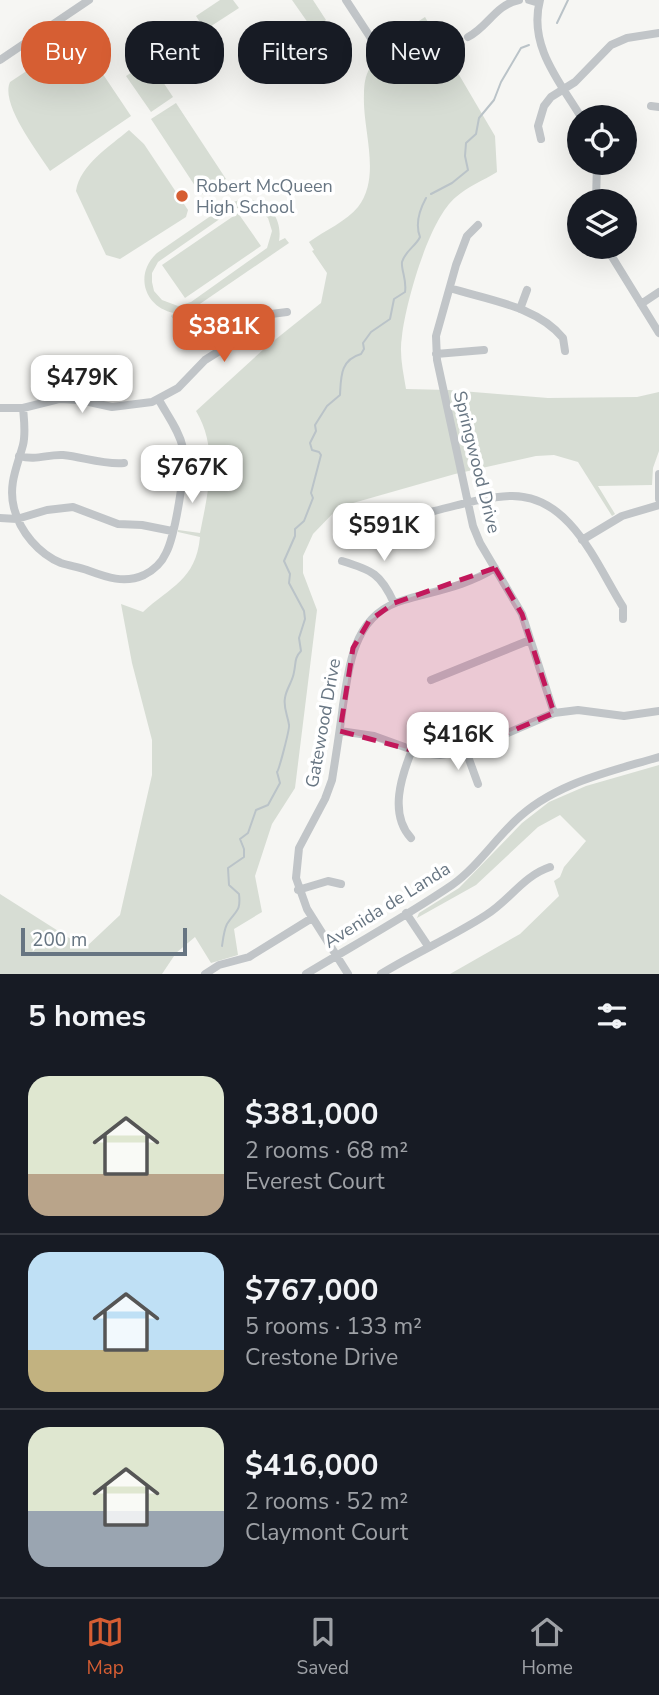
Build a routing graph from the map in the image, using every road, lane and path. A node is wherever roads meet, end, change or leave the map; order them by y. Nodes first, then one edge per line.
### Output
1 (89, 0) edge
2 (346, 0) edge
3 (519, 0) edge
4 (528, 0) edge
5 (540, 1) edge
6 (366, 31) edge
7 (659, 33) edge
8 (468, 37) dead end
9 (0, 60) edge
10 (564, 89) junction
11 (574, 105) edge
12 (541, 139) dead end
13 (478, 225) dead end
14 (613, 259) edge
15 (450, 288) junction
16 (527, 290) dead end
17 (659, 292) edge
18 (641, 304) junction
19 (520, 309) junction
20 (287, 312) dead end
21 (659, 333) edge
22 (484, 350) dead end
23 (565, 351) dead end
24 (436, 354) junction
25 (159, 400) junction
26 (0, 408) edge
27 (23, 408) junction
28 (19, 456) junction
29 (124, 463) dead end
30 (659, 474) edge
31 (659, 499) edge
32 (468, 503) junction
33 (659, 505) edge
34 (0, 518) edge
35 (17, 519) junction
36 (421, 520) dead end
37 (172, 531) junction
38 (582, 540) junction
39 (342, 561) dead end
40 (495, 568) junction
41 (394, 603) junction
42 (624, 619) dead end
43 (530, 640) junction
44 (431, 680) dead end
45 (659, 711) edge
46 (554, 713) junction
47 (340, 731) junction
48 (412, 750) junction
49 (466, 751) junction
50 (659, 757) edge
51 (478, 784) dead end
52 (411, 838) dead end
53 (550, 867) dead end
54 (341, 884) dead end
55 (298, 890) junction
56 (406, 913) junction
57 (312, 918) junction
58 (428, 946) junction
59 (335, 956) junction
60 (205, 974) edge
61 (306, 974) edge
62 (348, 974) edge
63 (381, 974) edge

1 - 9 street
2 - 6 street
3 - 8 street
4 - 5 street
5 - 10 street
7 - 10 street
10 - 11 street
10 - 12 street
13 - 15 street, Springwood Drive
14 - 18 street
15 - 19 street
15 - 24 street, Springwood Drive
16 - 19 street
17 - 18 street
18 - 21 street
19 - 23 street
20 - 25 street
22 - 24 street
24 - 32 street, Springwood Drive
25 - 27 street
25 - 37 street
26 - 27 street
27 - 28 street
28 - 29 street
28 - 35 street
30 - 31 street
32 - 36 street
32 - 38 street
32 - 40 street, Springwood Drive
33 - 38 street
34 - 35 street
35 - 37 street
35 - 37 street
38 - 42 street
39 - 41 street
40 - 41 street, Gatewood Drive
40 - 43 street, Springwood Drive
41 - 47 street, Gatewood Drive
43 - 44 street
43 - 46 street, Springwood Drive
45 - 46 street
46 - 49 street
47 - 48 street
47 - 55 street, Gatewood Drive
48 - 49 street
48 - 52 street
49 - 51 street
50 - 56 street, Avenida de Landa
53 - 58 street
54 - 55 street
55 - 57 street, Gatewood Drive
56 - 58 street
56 - 59 street, Avenida de Landa
57 - 59 street, Gatewood Drive
57 - 60 street
58 - 63 street
59 - 61 street, Avenida de Landa
59 - 62 street, Gatewood Drive

